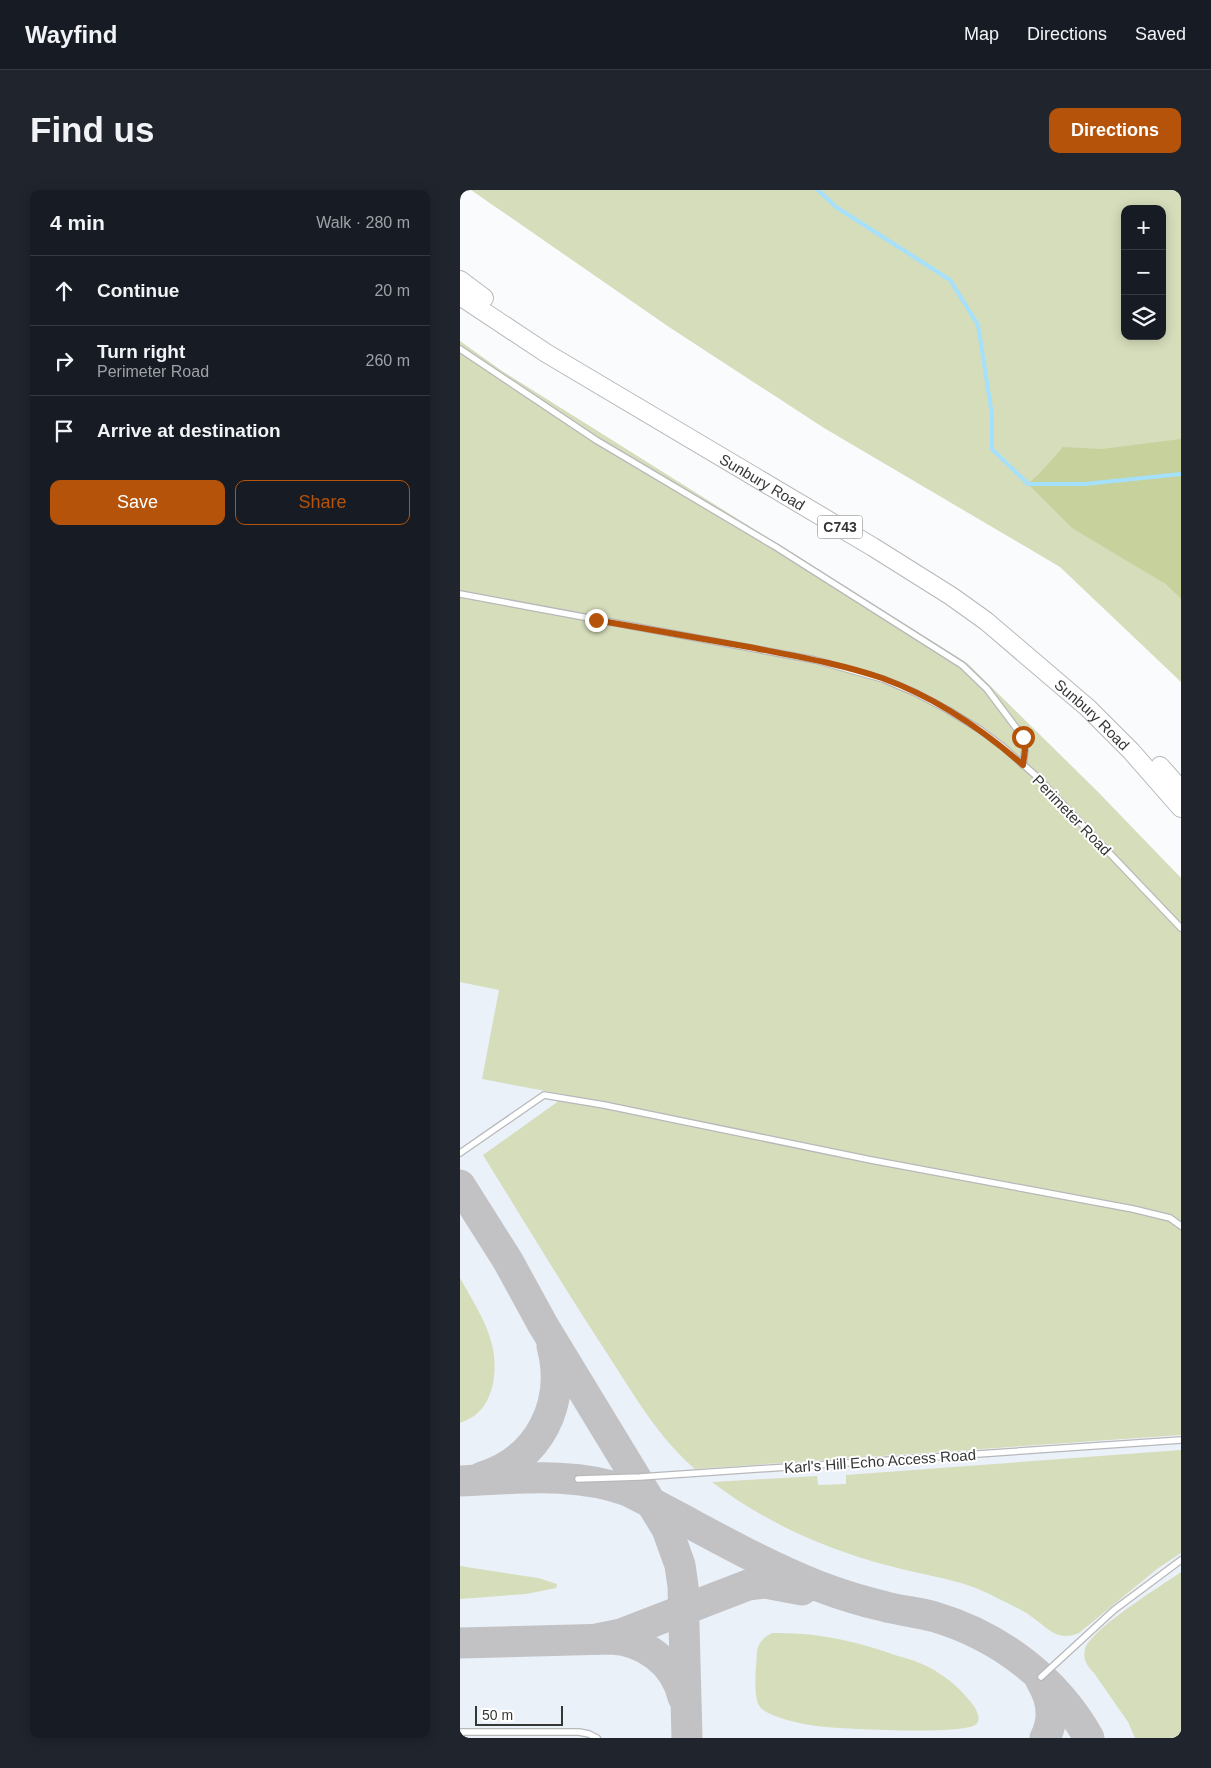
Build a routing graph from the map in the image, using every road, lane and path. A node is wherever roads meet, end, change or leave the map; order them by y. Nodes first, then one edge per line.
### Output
1 (460, 280) edge
2 (460, 296) edge
3 (460, 349) edge
4 (460, 594) edge
5 (1023, 765) junction
6 (1181, 790) edge
7 (1181, 808) edge
8 (1181, 928) edge
9 (460, 1153) edge
10 (1181, 1226) edge
11 (1181, 1440) edge
12 (578, 1479) dead end
13 (1181, 1560) edge
14 (1041, 1677) dead end
15 (460, 1732) edge
16 (597, 1738) edge

1 - 6 main road, Sunbury Road / C743
2 - 7 main road, Sunbury Road / C743
3 - 5 lane
4 - 5 lane, Perimeter Road
5 - 8 lane, Perimeter Road
9 - 10 lane
11 - 12 lane, Karl's Hill Echo Access Road
13 - 14 lane
15 - 16 lane

